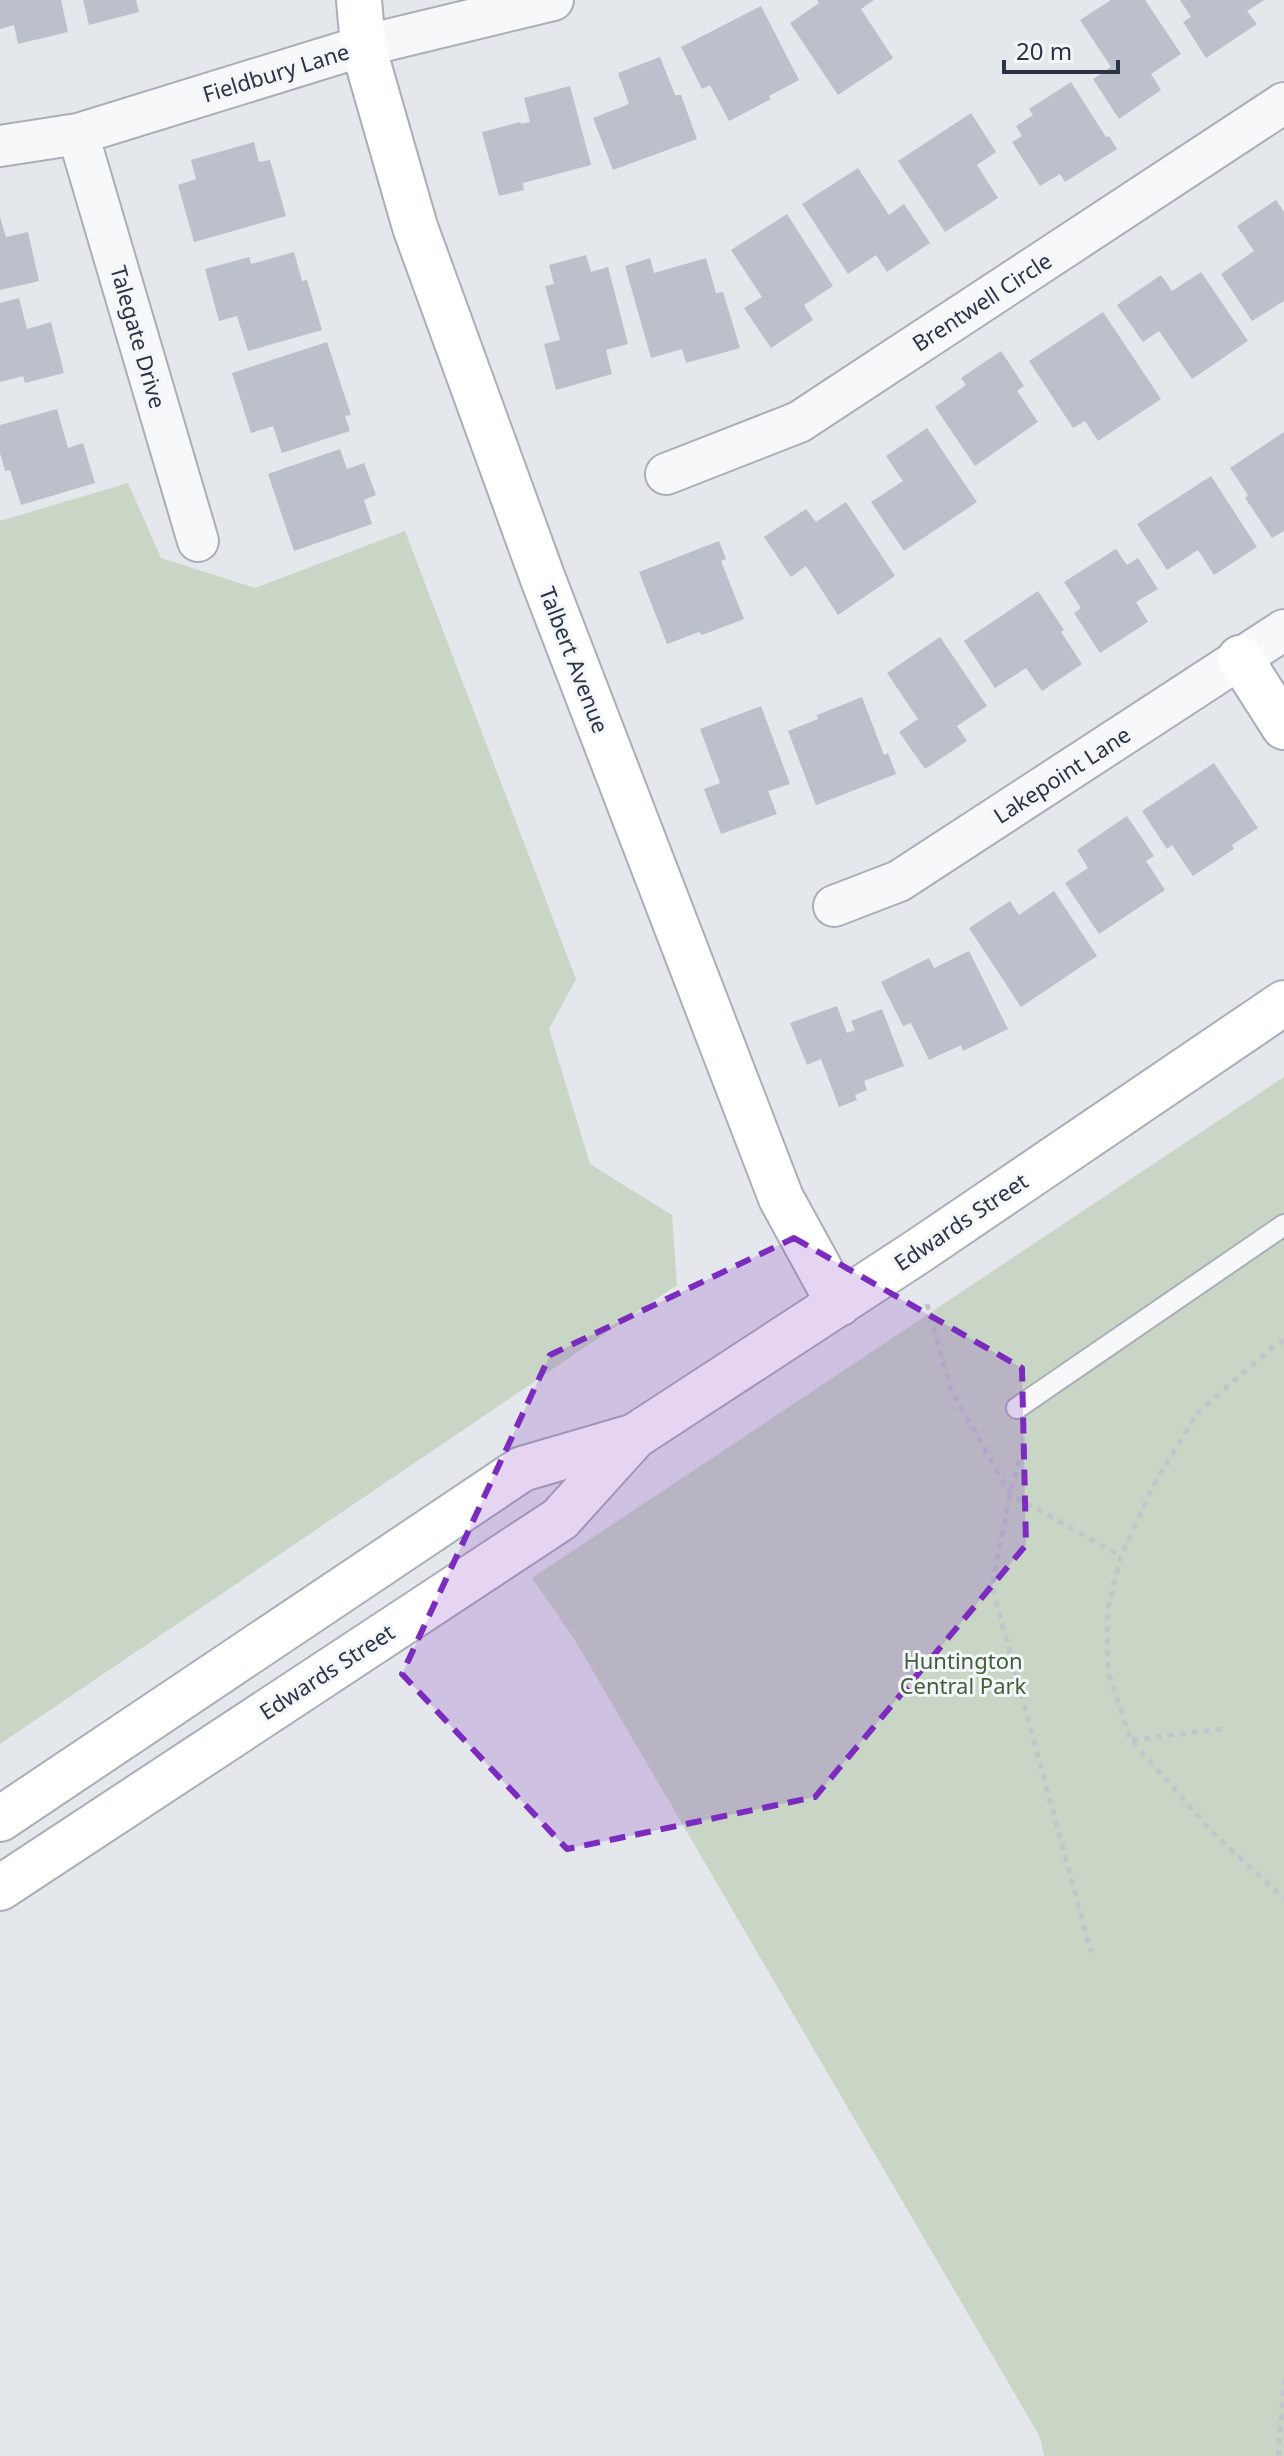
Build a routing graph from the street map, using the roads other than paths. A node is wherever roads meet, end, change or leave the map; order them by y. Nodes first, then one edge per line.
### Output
1 (359, 0) edge
2 (553, 0) edge
3 (363, 46) junction
4 (1284, 103) edge
5 (78, 134) junction
6 (0, 146) edge
7 (666, 474) dead end
8 (198, 541) dead end
9 (1284, 630) edge
10 (1240, 658) junction
11 (1284, 727) edge
12 (834, 906) dead end
13 (1284, 1003) edge
14 (1284, 1225) edge
15 (839, 1304) junction
16 (1017, 1408) road end
17 (635, 1436) junction
18 (0, 1819) edge
19 (0, 1888) edge

1 - 3 main road, Talbert Avenue
2 - 3 street, Fieldbury Lane
3 - 5 street, Fieldbury Lane
3 - 15 main road, Talbert Avenue
4 - 7 street, Brentwell Circle
5 - 6 street, Fieldbury Lane
5 - 8 street, Talegate Drive
9 - 10 street, Lakepoint Lane
10 - 11 main road
10 - 12 street, Lakepoint Lane
13 - 15 main road, Edwards Street
14 - 16 lane
15 - 17 main road, Edwards Street
17 - 18 main road, Edwards Street
17 - 19 main road, Edwards Street

